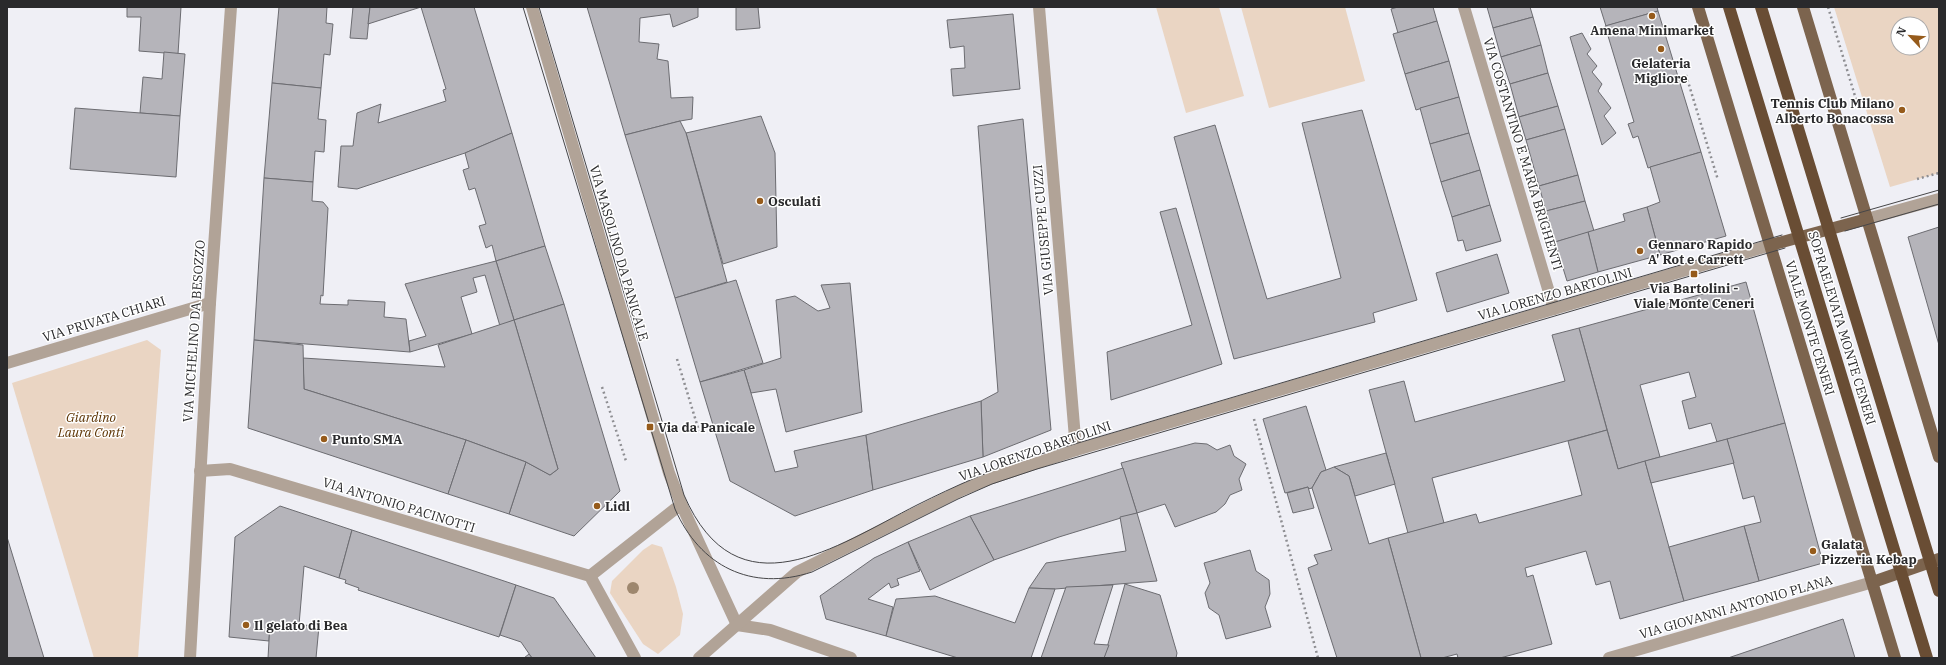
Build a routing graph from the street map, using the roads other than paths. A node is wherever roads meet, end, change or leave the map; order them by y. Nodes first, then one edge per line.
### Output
1 (231, 7) edge
2 (532, 7) edge
3 (1039, 7) edge
4 (1464, 7) edge
5 (1698, 7) edge
6 (1729, 7) edge
7 (1761, 7) edge
8 (1803, 7) edge
9 (1939, 199) edge
10 (1867, 219) junction
11 (1771, 245) junction
12 (210, 303) junction
13 (1554, 309) junction
14 (7, 363) edge
15 (1076, 450) junction
16 (1939, 457) edge
17 (200, 471) junction
18 (682, 506) junction
19 (1939, 559) edge
20 (590, 576) junction
21 (1873, 582) junction
22 (1939, 591) edge
23 (737, 624) junction
24 (190, 658) edge
25 (635, 658) edge
26 (699, 658) edge
27 (851, 658) edge
28 (1609, 658) edge
29 (1895, 658) edge
30 (1927, 658) edge

1 - 12 street, VIA MICHELINO DA BESOZZO
2 - 18 street, VIA MASOLINO DA PANICALE
3 - 15 street, VIA GIUSEPPE CUZZI
4 - 13 street, VIA COSTANTINO E MARIA BRIGHENTI
5 - 11 main road, VIALE MONTE CENERI
6 - 30 highway, SOPRAELEVATA MONTE CENERI, bridge
7 - 22 highway, SOPRAELEVATA MONTE CENERI, bridge
8 - 10 main road
9 - 10 street, VIA LORENZO BARTOLINI
10 - 11 main road, VIA LORENZO BARTOLINI
10 - 16 main road
11 - 13 street, VIA LORENZO BARTOLINI
11 - 21 main road, VIALE MONTE CENERI
12 - 14 street, VIA PRIVATA CHIARI
12 - 17 street, VIA MICHELINO DA BESOZZO
13 - 15 street, VIA LORENZO BARTOLINI
15 - 23 street, VIA LORENZO BARTOLINI
17 - 20 street, VIA ANTONIO PACINOTTI
17 - 24 street, VIA MICHELINO DA BESOZZO
18 - 20 street
18 - 23 street, VIA MASOLINO DA PANICALE
19 - 21 main road, VIA GIOVANNI ANTONIO PLANA
20 - 25 street
21 - 28 street, VIA GIOVANNI ANTONIO PLANA
21 - 29 main road, VIALE MONTE CENERI
23 - 26 street, VIA LORENZO BARTOLINI
23 - 27 street

